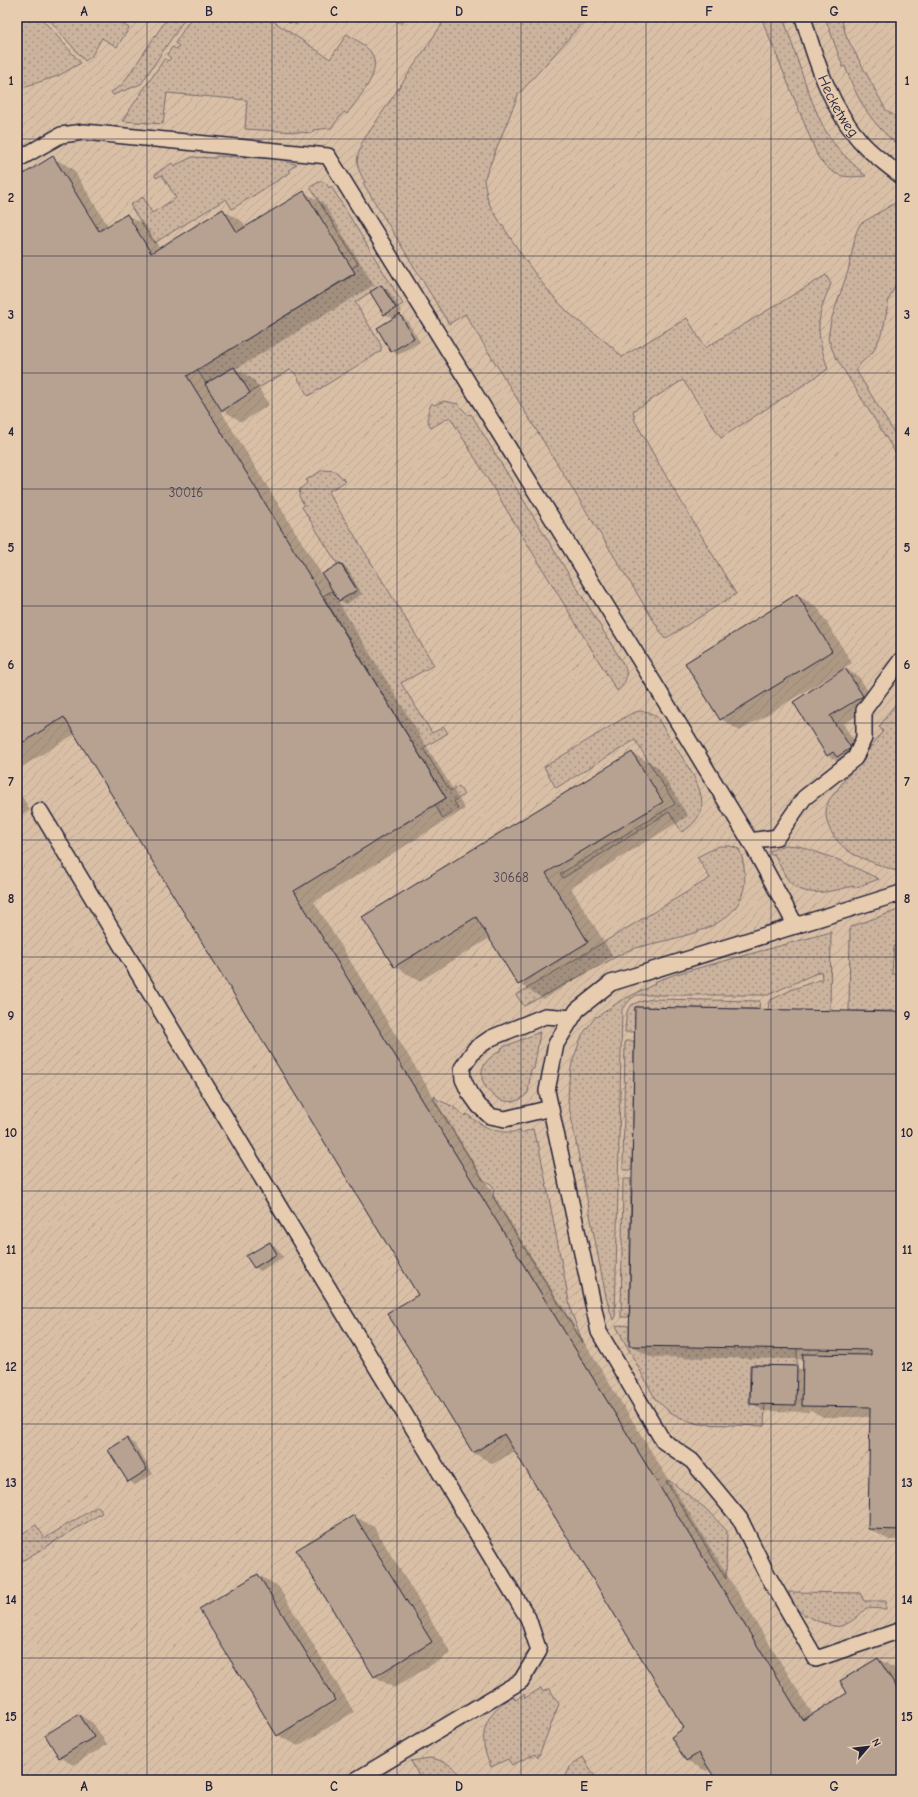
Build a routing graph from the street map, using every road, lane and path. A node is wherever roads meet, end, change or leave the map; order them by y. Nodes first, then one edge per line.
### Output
1 (803, 17) edge
2 (17, 160) edge
3 (901, 176) edge
4 (901, 660) edge
5 (40, 811) dead end
6 (750, 841) junction
7 (901, 893) edge
8 (796, 926) junction
9 (572, 1018) junction
10 (551, 1108) junction
11 (901, 1630) edge
12 (356, 1780) edge

1 - 3 lane, Hecketweg
2 - 6 lane
4 - 6 lane
5 - 12 lane
6 - 8 lane
7 - 8 lane
8 - 9 lane
9 - 10 lane
9 - 10 lane
10 - 11 lane

